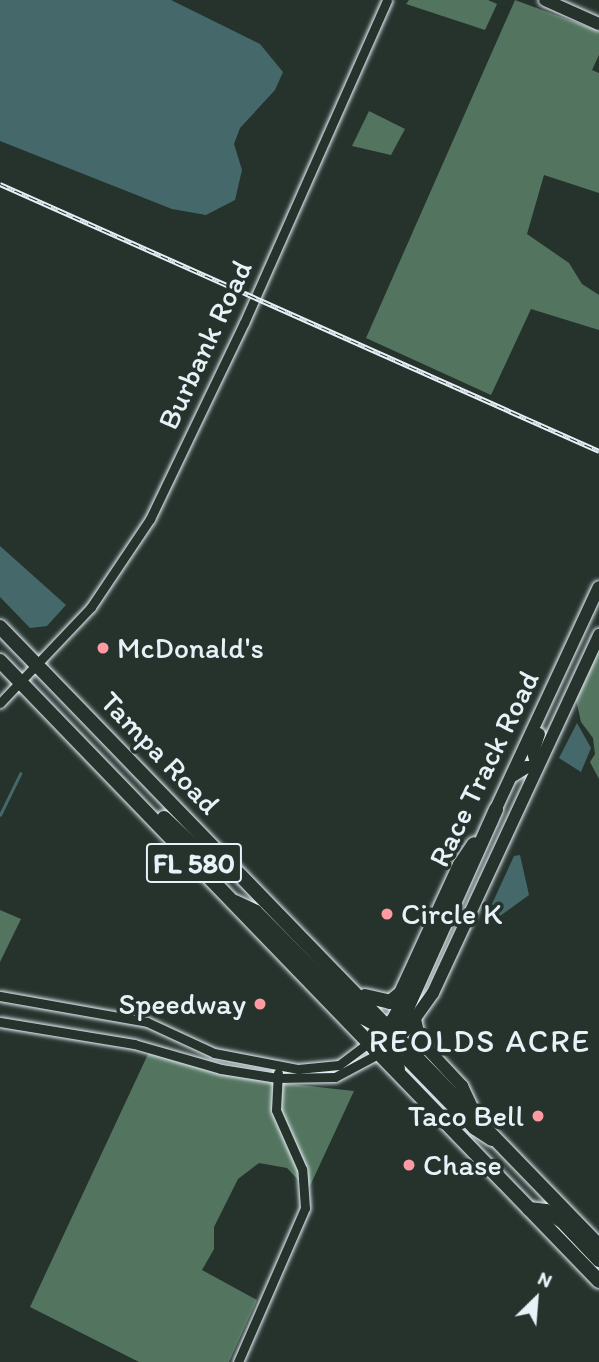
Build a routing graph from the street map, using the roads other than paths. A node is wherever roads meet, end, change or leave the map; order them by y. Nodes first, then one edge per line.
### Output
1 (387, 0) edge
2 (545, 0) edge
3 (599, 24) edge
4 (598, 592) edge
5 (0, 627) edge
6 (599, 632) edge
7 (578, 634) junction
8 (570, 649) junction
9 (0, 661) edge
10 (38, 666) junction
11 (21, 682) junction
12 (0, 702) edge
13 (537, 767) junction
14 (511, 777) junction
15 (116, 782) junction
16 (524, 796) junction
17 (496, 809) junction
18 (477, 840) junction
19 (227, 860) junction
20 (443, 971) junction
21 (355, 990) junction
22 (0, 996) edge
23 (415, 1019) junction
24 (0, 1022) edge
25 (389, 1038) junction
26 (279, 1066) junction
27 (277, 1078) junction
28 (474, 1112) junction
29 (507, 1149) junction
30 (529, 1209) junction
31 (599, 1246) edge
32 (599, 1260) edge
33 (599, 1281) edge
34 (239, 1362) edge

1 - 10 street, Burbank Road
2 - 3 main road
4 - 7 main road, Race Track Road
5 - 10 main road, Tampa Road / FL 580
6 - 7 main road
6 - 13 main road, Race Track Road
7 - 8 main road, Race Track Road
8 - 13 main road
8 - 14 main road, Race Track Road
9 - 11 main road, Tampa Road / FL 580
10 - 11 street, Burbank Road
10 - 19 main road, Tampa Road / FL 580
11 - 12 street, Burbank Road
11 - 15 main road, Tampa Road / FL 580
13 - 14 main road
13 - 16 main road, Race Track Road
14 - 17 main road, Race Track Road
15 - 19 main road
15 - 25 main road, Tampa Road / FL 580
16 - 17 main road
16 - 20 main road, Race Track Road
17 - 18 main road, Race Track Road
17 - 20 main road
17 - 25 main road
18 - 21 main road
18 - 25 main road, Race Track Road
19 - 21 main road, Tampa Road / FL 580
20 - 23 main road, Race Track Road
21 - 25 main road, Tampa Road / FL 580
22 - 26 street
23 - 25 main road, Race Track Road
23 - 28 main road
24 - 27 street
25 - 26 street
25 - 27 street
25 - 28 main road, FL 580
25 - 29 main road
25 - 30 main road, FL 580
26 - 27 street
27 - 34 street
28 - 29 main road, FL 580
29 - 31 main road, FL 580
30 - 32 main road
30 - 33 main road, FL 580

